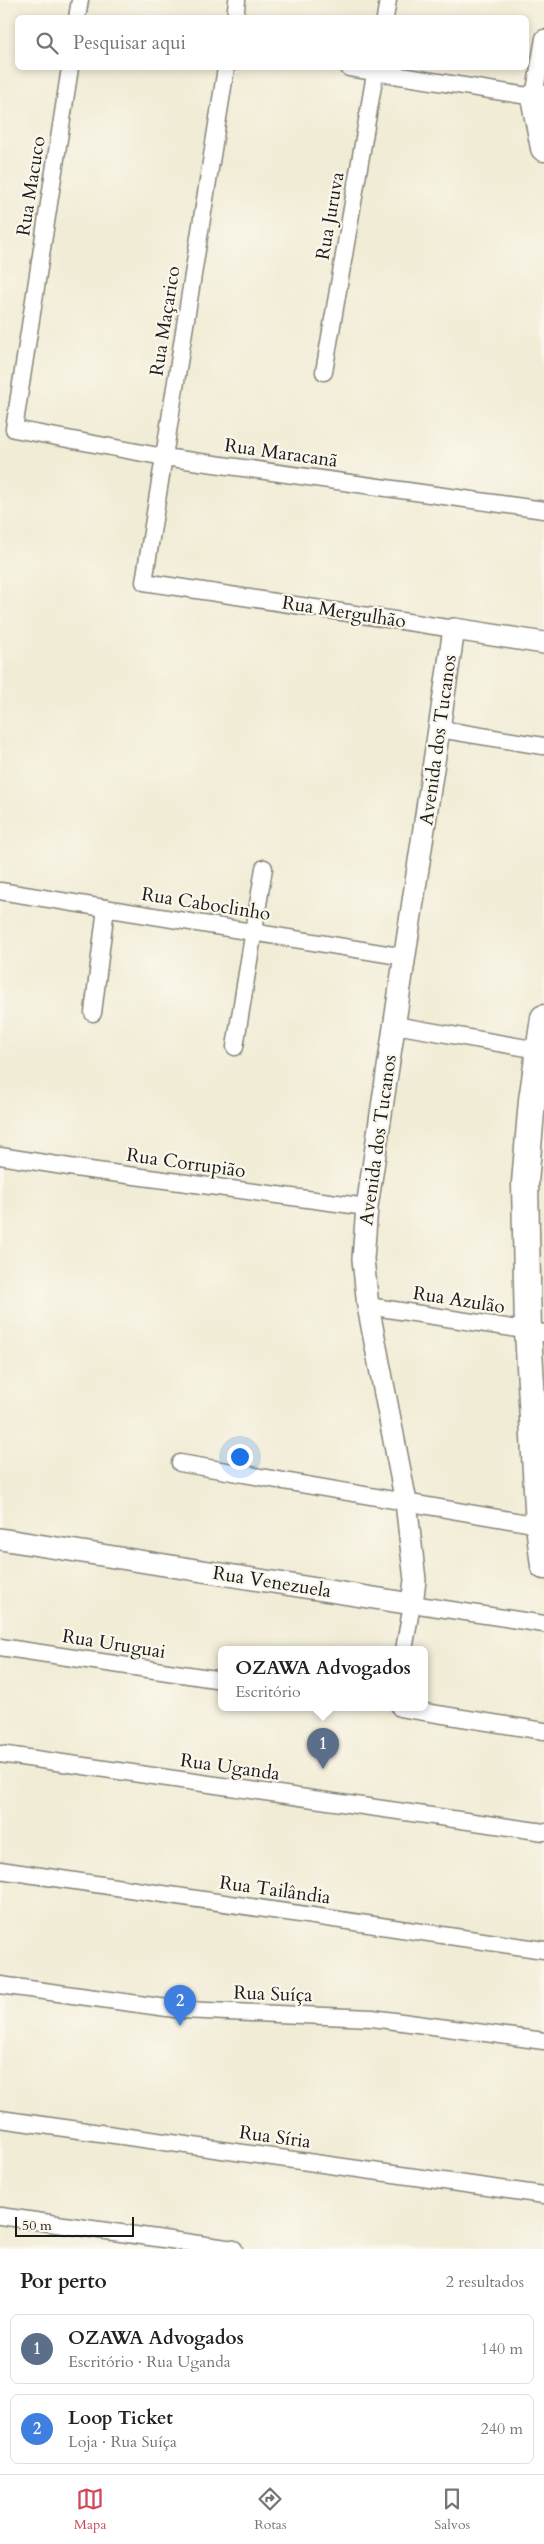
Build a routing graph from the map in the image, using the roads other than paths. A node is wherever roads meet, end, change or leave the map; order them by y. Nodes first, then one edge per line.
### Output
1 (80, 0) edge
2 (237, 0) edge
3 (388, 0) edge
4 (78, 15) edge
5 (235, 15) edge
6 (386, 15) edge
7 (544, 38) edge
8 (70, 70) edge
9 (226, 70) edge
10 (376, 70) edge
11 (539, 98) edge
12 (544, 148) edge
13 (324, 372) dead end
14 (14, 429) joint
15 (164, 457) junction
16 (544, 510) edge
17 (144, 582) joint
18 (454, 629) junction
19 (544, 643) edge
20 (439, 729) junction
21 (543, 746) edge
22 (264, 868) dead end
23 (0, 890) edge
24 (106, 908) junction
25 (254, 932) junction
26 (405, 956) junction
27 (93, 1013) dead end
28 (544, 1018) edge
29 (395, 1025) junction
30 (235, 1047) dead end
31 (542, 1051) edge
32 (0, 1156) edge
33 (367, 1207) junction
34 (368, 1306) junction
35 (536, 1332) edge
36 (180, 1463) dead end
37 (406, 1502) junction
38 (541, 1525) edge
39 (0, 1539) edge
40 (544, 1566) edge
41 (412, 1604) junction
42 (544, 1624) edge
43 (405, 1646) edge
44 (0, 1647) edge
45 (218, 1679) edge
46 (419, 1711) edge
47 (544, 1731) edge
48 (0, 1754) edge
49 (544, 1832) edge
50 (0, 1870) edge
51 (544, 1950) edge
52 (0, 1985) edge
53 (544, 2041) edge
54 (0, 2119) edge
55 (544, 2195) edge
56 (0, 2216) edge
57 (234, 2249) edge

1 - 4 street
2 - 5 street
3 - 6 street
7 - 11 street
8 - 14 street, Rua Macuco
9 - 15 street, Rua Maçarico
10 - 11 street
10 - 13 street, Rua Juruva
11 - 12 main road
14 - 15 street, Rua Maracanã
15 - 16 street, Rua Maracanã
15 - 17 street, Rua Maçarico
17 - 18 street, Rua Mergulhão
18 - 19 street, Rua Mergulhão
18 - 20 street, Avenida dos Tucanos
20 - 21 street
20 - 26 street, Avenida dos Tucanos
22 - 25 street
23 - 24 street, Rua Caboclinho
24 - 25 street, Rua Caboclinho
24 - 27 street
25 - 26 street, Rua Caboclinho
25 - 30 street
26 - 29 street, Avenida dos Tucanos
28 - 31 main road
29 - 31 street
29 - 33 street, Avenida dos Tucanos
31 - 35 main road
32 - 33 street, Rua Corrupião
33 - 34 street, Avenida dos Tucanos
34 - 35 street, Rua Azulão
34 - 37 street, Avenida dos Tucanos
35 - 38 main road
36 - 37 street
37 - 38 street
37 - 41 street, Avenida dos Tucanos
38 - 40 main road
39 - 41 street, Rua Venezuela
41 - 42 street, Rua Venezuela
41 - 43 street, Avenida dos Tucanos
44 - 45 street, Rua Uruguai
46 - 47 street
48 - 49 street, Rua Uganda
50 - 51 street, Rua Tailândia
52 - 53 street, Rua Suíça
54 - 55 street, Rua Síria
56 - 57 street

